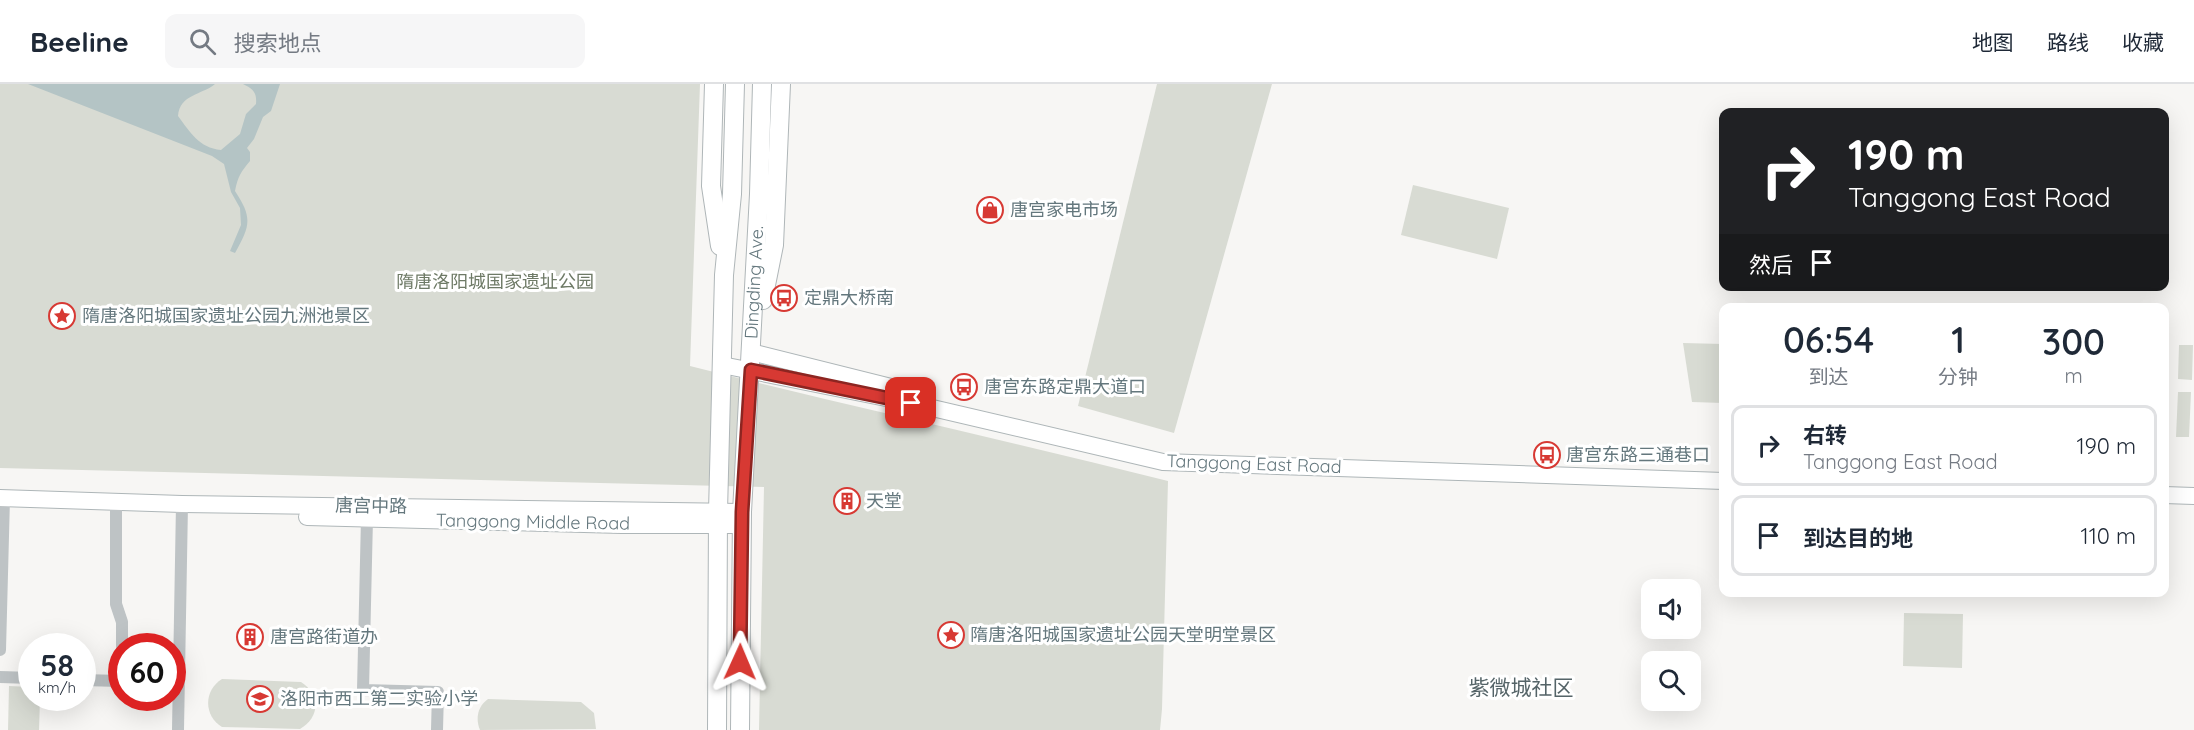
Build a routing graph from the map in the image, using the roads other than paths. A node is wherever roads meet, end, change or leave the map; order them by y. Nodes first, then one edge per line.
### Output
1 (714, 84) edge
2 (735, 84) edge
3 (762, 84) edge
4 (781, 84) edge
5 (768, 193) junction
6 (732, 194) junction
7 (713, 198) junction
8 (724, 275) junction
9 (751, 361) junction
10 (722, 365) junction
11 (1719, 470) edge
12 (1719, 481) edge
13 (2169, 484) edge
14 (2194, 485) edge
15 (2169, 495) edge
16 (2194, 496) edge
17 (2, 504) edge
18 (116, 507) junction
19 (182, 509) junction
20 (367, 518) junction
21 (718, 519) junction
22 (742, 519) junction
23 (122, 633) edge
24 (0, 650) edge
25 (0, 677) edge
26 (18, 678) edge
27 (178, 730) edge
28 (437, 730) edge
29 (717, 730) edge
30 (740, 730) edge

1 - 7 main road
2 - 6 main road, Dingding Ave.
3 - 5 main road, Dingding Ave.
4 - 5 main road
5 - 9 main road, Dingding Ave.
6 - 7 main road
6 - 8 main road, Dingding Ave.
7 - 8 main road
8 - 10 main road, Dingding Ave.
9 - 10 street, Tanggong East Road
9 - 11 street, Tanggong East Road
9 - 12 street, Tanggong East Road
9 - 22 main road, Dingding Ave.
10 - 21 main road, Dingding Ave.
13 - 14 street
15 - 16 street
17 - 18 street, Tanggong Middle Road
17 - 24 street
18 - 19 street, Tanggong Middle Road
18 - 23 street
19 - 20 street, Tanggong Middle Road
19 - 21 street, 唐宫中路
19 - 27 street
20 - 21 street, Tanggong Middle Road
20 - 28 street
21 - 22 street, 唐宫中路
21 - 29 main road, Dingding Ave.
22 - 30 main road, Dingding Ave.
25 - 26 street

